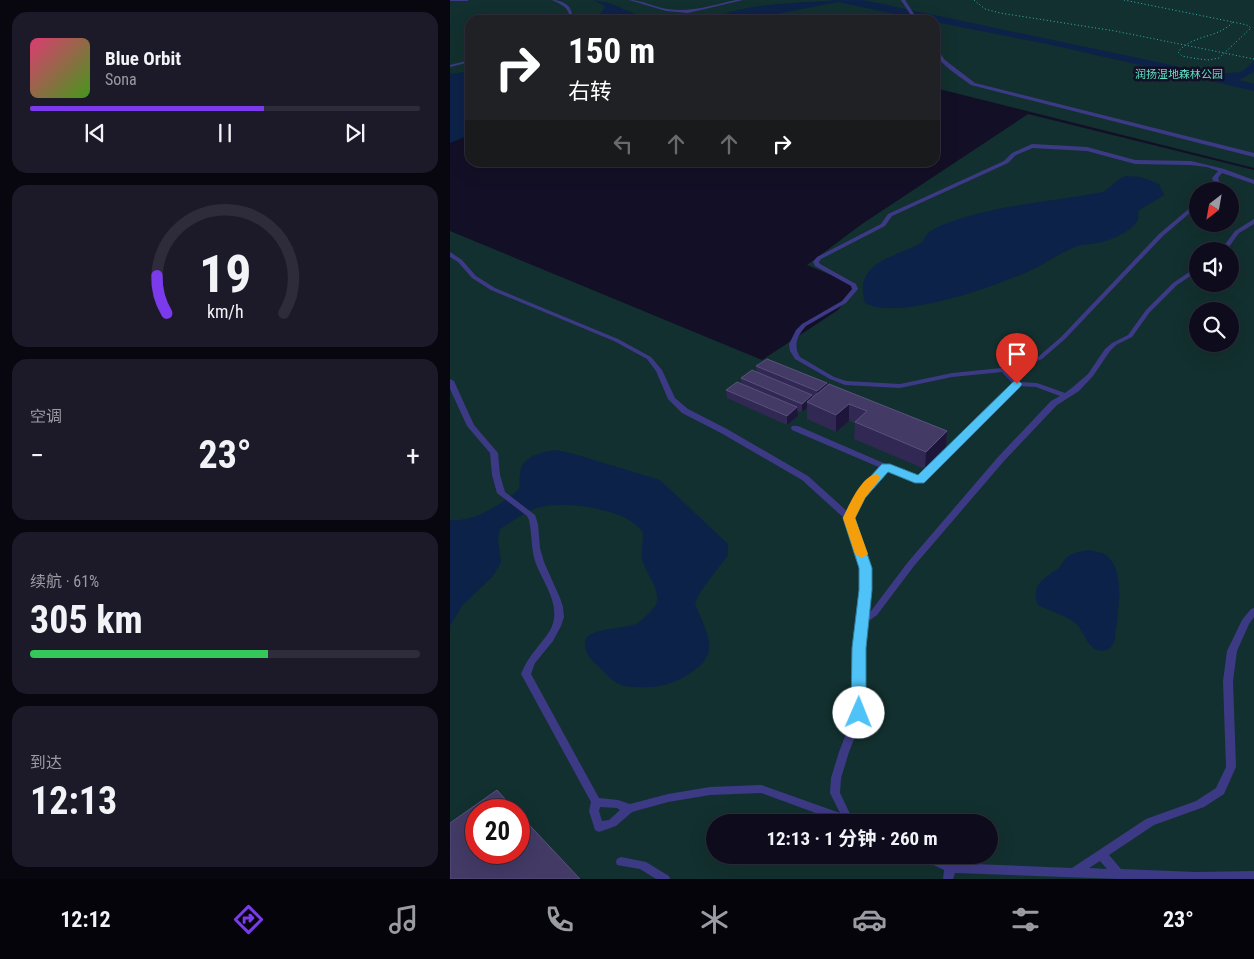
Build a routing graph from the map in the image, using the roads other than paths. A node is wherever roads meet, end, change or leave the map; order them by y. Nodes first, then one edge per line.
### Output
1 (450, 0) edge
2 (467, 0) edge
3 (554, 0) edge
4 (631, 0) edge
5 (741, 0) edge
6 (903, 0) edge
7 (570, 15) edge
8 (913, 15) edge
9 (940, 57) edge
10 (465, 62) edge
11 (450, 66) edge
12 (1254, 155) edge
13 (1222, 170) junction
14 (1217, 182) edge
15 (1254, 182) edge
16 (1189, 211) edge
17 (1254, 221) edge
18 (1230, 242) edge
19 (450, 254) edge
20 (1189, 275) edge
21 (1005, 371) junction
22 (450, 381) edge
23 (1017, 384) junction
24 (1066, 396) junction
25 (795, 428) dead end
26 (886, 467) junction
27 (849, 518) junction
28 (1254, 611) edge
29 (863, 621) junction
30 (596, 802) junction
31 (629, 809) junction
32 (831, 814) edge
33 (846, 814) edge
34 (1101, 854) junction
35 (621, 862) dead end
36 (936, 864) edge
37 (1076, 871) junction
38 (949, 873) edge
39 (1117, 873) junction
40 (1254, 876) edge
41 (666, 879) edge

1 - 2 lane
3 - 7 lane
4 - 5 lane
6 - 8 lane
9 - 12 lane
10 - 11 lane
13 - 14 lane
13 - 15 lane
13 - 21 lane
16 - 21 lane
17 - 18 lane
19 - 27 lane
20 - 24 lane
21 - 23 lane
22 - 30 lane
23 - 24 lane
23 - 26 lane
24 - 29 lane
25 - 26 lane
26 - 27 lane
27 - 29 lane
28 - 34 lane
29 - 33 lane
30 - 31 lane
30 - 31 lane
31 - 32 lane
34 - 37 lane
34 - 39 lane
35 - 41 lane
36 - 38 lane
37 - 38 lane
37 - 39 lane
39 - 40 lane

